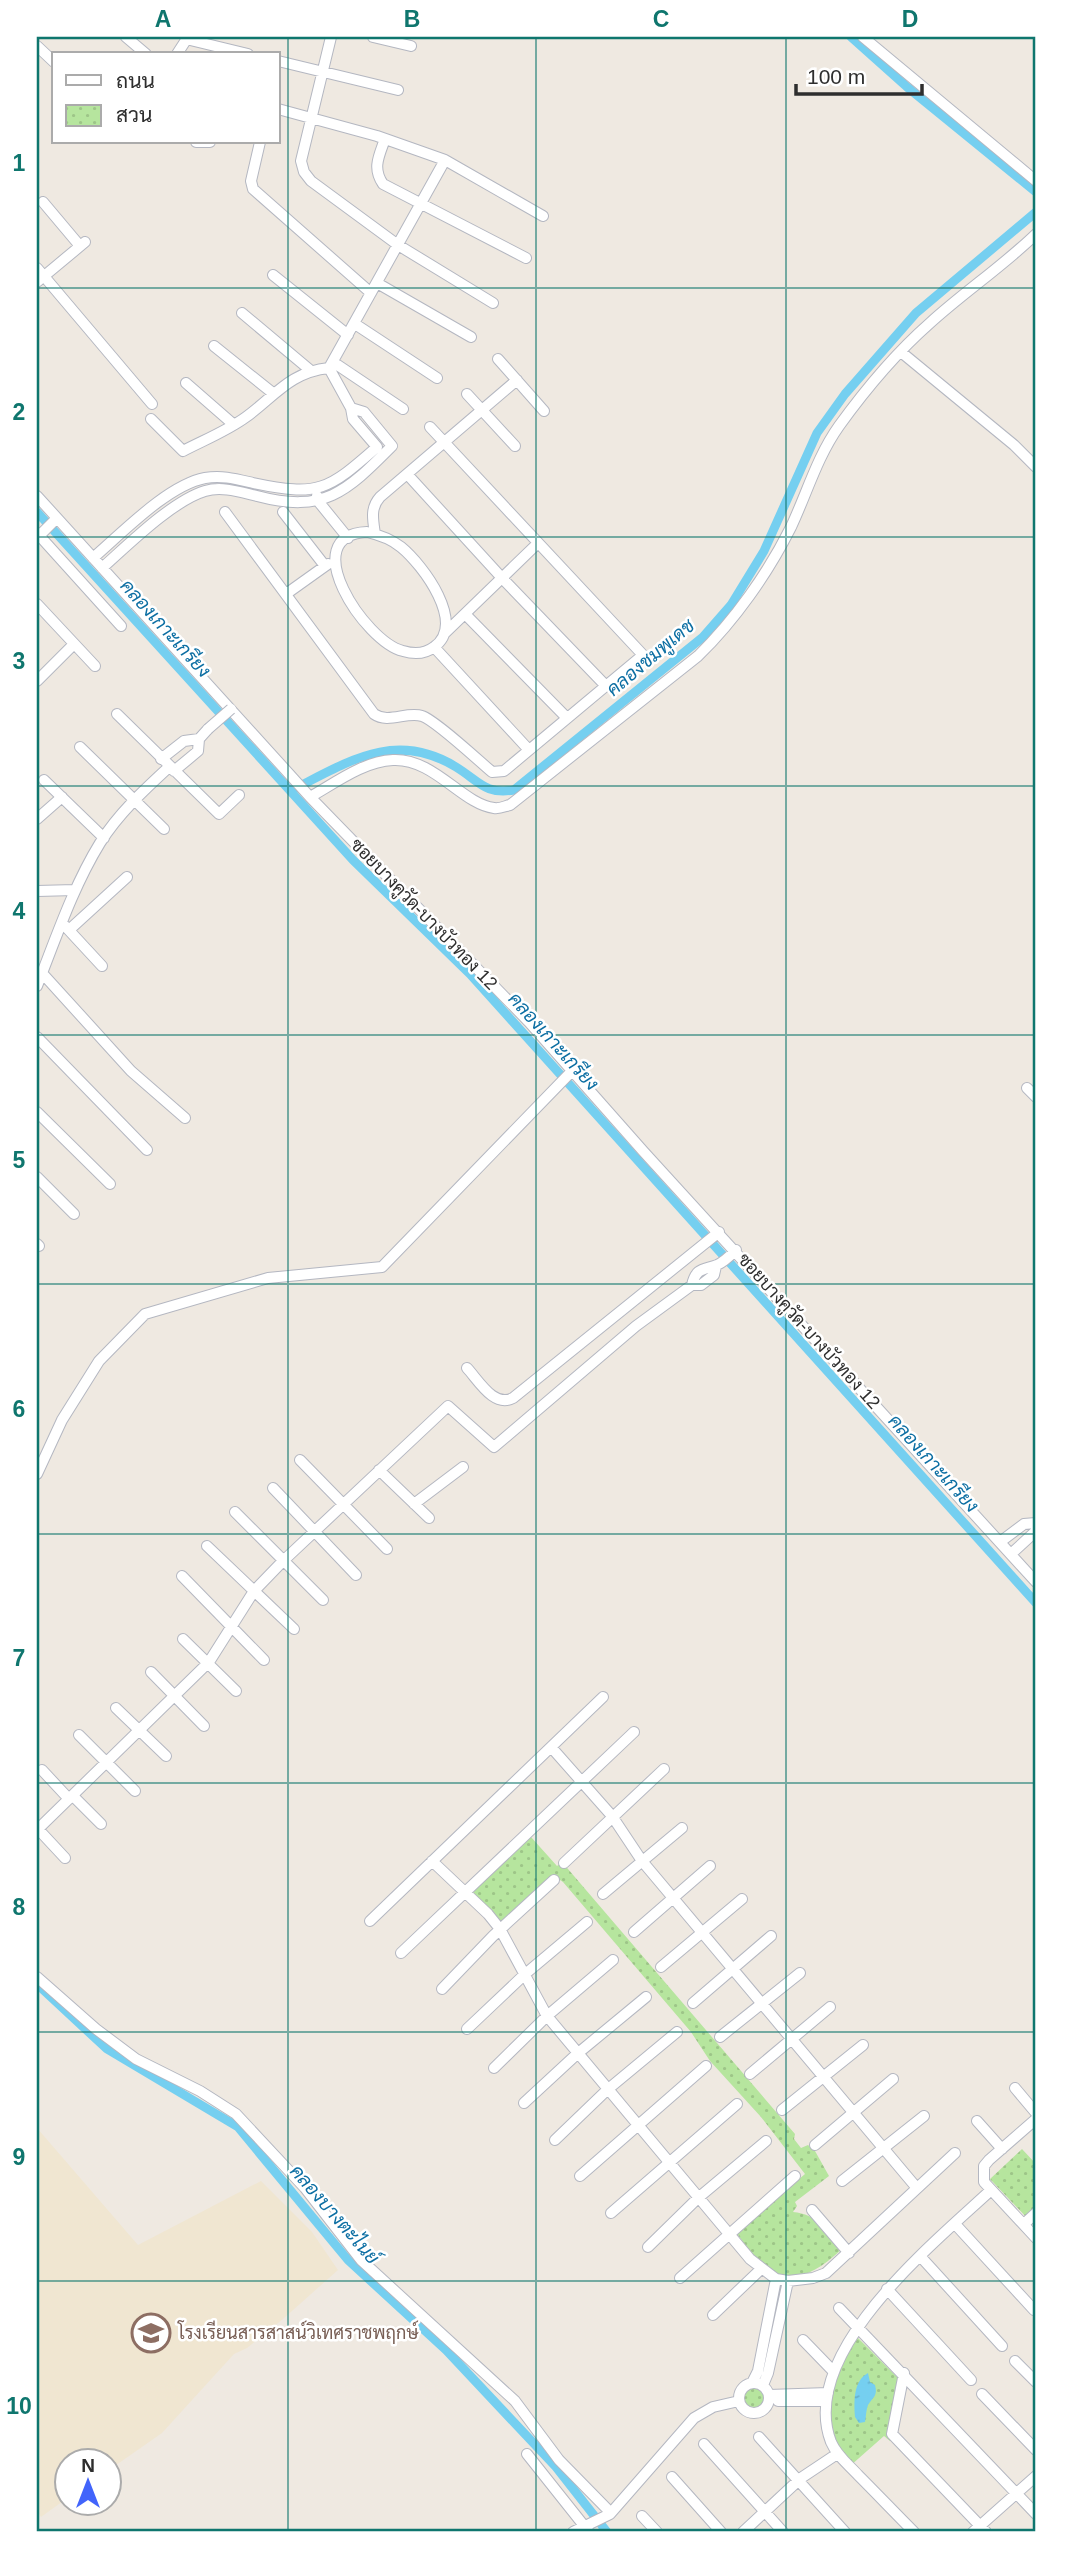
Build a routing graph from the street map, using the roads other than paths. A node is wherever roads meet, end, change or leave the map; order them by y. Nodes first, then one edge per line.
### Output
1 (126, 37) edge
2 (331, 37) edge
3 (373, 37) edge
4 (863, 37) edge
5 (187, 38) edge
6 (37, 46) edge
7 (411, 46) dead end
8 (144, 52) edge
9 (240, 52) edge
10 (52, 60) edge
11 (280, 62) edge
12 (322, 72) junction
13 (398, 90) dead end
14 (280, 109) edge
15 (312, 117) junction
16 (385, 139) junction
17 (260, 144) edge
18 (445, 160) junction
19 (1036, 181) edge
20 (43, 202) dead end
21 (421, 203) junction
22 (543, 216) dead end
23 (1036, 234) edge
24 (398, 245) junction
25 (526, 258) dead end
26 (39, 275) edge
27 (273, 275) dead end
28 (374, 288) junction
29 (494, 303) dead end
30 (242, 313) dead end
31 (355, 324) junction
32 (348, 335) junction
33 (471, 337) dead end
34 (214, 346) dead end
35 (901, 352) junction
36 (498, 359) dead end
37 (331, 365) junction
38 (310, 370) junction
39 (437, 377) dead end
40 (517, 380) junction
41 (186, 383) dead end
42 (274, 394) junction
43 (467, 394) dead end
44 (152, 404) dead end
45 (351, 408) junction
46 (404, 409) dead end
47 (482, 410) junction
48 (544, 411) dead end
49 (151, 419) dead end
50 (233, 424) junction
51 (430, 427) dead end
52 (444, 442) junction
53 (392, 446) junction
54 (515, 446) dead end
55 (377, 447) junction
56 (1036, 467) edge
57 (407, 474) junction
58 (315, 489) junction
59 (37, 496) edge
60 (318, 502) junction
61 (150, 510) junction
62 (225, 512) dead end
63 (283, 512) dead end
64 (57, 519) junction
65 (158, 521) junction
66 (375, 534) junction
67 (39, 535) edge
68 (348, 538) junction
69 (537, 544) junction
70 (93, 558) junction
71 (335, 559) junction
72 (325, 566) junction
73 (102, 568) junction
74 (502, 578) junction
75 (286, 594) junction
76 (38, 609) edge
77 (465, 614) junction
78 (121, 626) dead end
79 (445, 633) junction
80 (74, 644) junction
81 (434, 647) junction
82 (95, 666) dead end
83 (37, 681) edge
84 (606, 685) junction
85 (231, 709) junction
86 (117, 714) dead end
87 (567, 718) junction
88 (199, 739) junction
89 (80, 747) dead end
90 (529, 750) junction
91 (168, 766) junction
92 (44, 780) dead end
93 (303, 789) junction
94 (239, 795) dead end
95 (62, 797) junction
96 (134, 800) junction
97 (37, 819) edge
98 (164, 829) dead end
99 (104, 838) junction
100 (127, 877) dead end
101 (75, 890) junction
102 (37, 891) edge
103 (66, 927) junction
104 (102, 966) dead end
105 (42, 973) junction
106 (37, 986) edge
107 (37, 1037) edge
108 (573, 1070) junction
109 (1027, 1088) dead end
110 (1036, 1097) edge
111 (37, 1112) edge
112 (185, 1118) dead end
113 (147, 1150) dead end
114 (37, 1177) edge
115 (110, 1184) dead end
116 (74, 1214) dead end
117 (716, 1234) junction
118 (732, 1253) junction
119 (467, 1368) dead end
120 (300, 1460) dead end
121 (463, 1467) dead end
122 (379, 1470) junction
123 (37, 1474) edge
124 (273, 1488) dead end
125 (344, 1504) junction
126 (414, 1504) junction
127 (235, 1512) dead end
128 (429, 1518) dead end
129 (1036, 1523) edge
130 (1036, 1531) edge
131 (315, 1532) junction
132 (1000, 1542) junction
133 (207, 1546) dead end
134 (387, 1549) dead end
135 (1011, 1554) junction
136 (282, 1562) junction
137 (356, 1574) dead end
138 (181, 1576) dead end
139 (1036, 1582) edge
140 (254, 1591) junction
141 (323, 1600) dead end
142 (231, 1627) junction
143 (294, 1629) dead end
144 (183, 1639) dead end
145 (264, 1660) dead end
146 (209, 1662) junction
147 (151, 1672) dead end
148 (236, 1691) dead end
149 (175, 1696) junction
150 (603, 1697) dead end
151 (116, 1708) dead end
152 (204, 1726) dead end
153 (140, 1730) junction
154 (634, 1732) dead end
155 (79, 1735) dead end
156 (551, 1747) junction
157 (166, 1756) dead end
158 (106, 1763) junction
159 (664, 1769) dead end
160 (42, 1770) dead end
161 (582, 1781) junction
162 (135, 1791) dead end
163 (71, 1797) junction
164 (612, 1816) junction
165 (100, 1824) dead end
166 (682, 1828) dead end
167 (37, 1830) edge
168 (65, 1858) dead end
169 (432, 1861) junction
170 (642, 1861) junction
171 (564, 1863) dead end
172 (710, 1866) dead end
173 (554, 1880) dead end
174 (466, 1894) junction
175 (603, 1894) dead end
176 (673, 1898) junction
177 (742, 1899) dead end
178 (370, 1921) dead end
179 (587, 1922) dead end
180 (500, 1929) junction
181 (634, 1931) dead end
182 (703, 1933) junction
183 (771, 1936) dead end
184 (401, 1953) dead end
185 (613, 1960) dead end
186 (661, 1967) dead end
187 (733, 1969) junction
188 (800, 1973) dead end
189 (524, 1975) junction
190 (37, 1977) edge
191 (442, 1989) dead end
192 (646, 1997) dead end
193 (693, 2003) dead end
194 (762, 2004) junction
195 (830, 2007) dead end
196 (548, 2016) junction
197 (467, 2029) dead end
198 (677, 2032) dead end
199 (720, 2036) dead end
200 (791, 2041) junction
201 (863, 2045) dead end
202 (577, 2053) junction
203 (706, 2066) dead end
204 (494, 2067) dead end
205 (750, 2074) dead end
206 (823, 2078) junction
207 (893, 2079) dead end
208 (1015, 2088) dead end
209 (607, 2090) junction
210 (524, 2103) dead end
211 (737, 2104) dead end
212 (782, 2110) dead end
213 (853, 2113) junction
214 (1036, 2113) edge
215 (924, 2116) dead end
216 (1036, 2119) edge
217 (977, 2121) dead end
218 (636, 2125) junction
219 (555, 2140) dead end
220 (766, 2141) dead end
221 (815, 2145) dead end
222 (883, 2148) junction
223 (1002, 2149) junction
224 (955, 2154) dead end
225 (668, 2162) junction
226 (580, 2176) dead end
227 (795, 2176) dead end
228 (842, 2181) dead end
229 (916, 2187) junction
230 (991, 2190) junction
231 (698, 2198) junction
232 (812, 2210) dead end
233 (611, 2213) dead end
234 (1036, 2213) edge
235 (955, 2224) junction
236 (1024, 2224) junction
237 (729, 2234) junction
238 (1036, 2238) edge
239 (648, 2247) dead end
240 (849, 2253) junction
241 (920, 2256) junction
242 (761, 2269) junction
243 (680, 2278) dead end
244 (776, 2279) junction
245 (788, 2281) junction
246 (887, 2289) junction
247 (839, 2308) dead end
248 (1034, 2310) dead end
249 (713, 2315) dead end
250 (858, 2328) junction
251 (803, 2340) dead end
252 (1002, 2346) dead end
253 (767, 2353) junction
254 (1015, 2361) dead end
255 (834, 2372) junction
256 (904, 2373) junction
257 (971, 2380) dead end
258 (1036, 2382) edge
259 (752, 2383) junction
260 (763, 2385) junction
261 (982, 2394) dead end
262 (827, 2397) junction
263 (769, 2398) junction
264 (739, 2401) junction
265 (760, 2437) dead end
266 (704, 2444) dead end
267 (1036, 2450) edge
268 (527, 2454) dead end
269 (837, 2454) junction
270 (1036, 2476) edge
271 (672, 2477) dead end
272 (799, 2480) junction
273 (1016, 2493) junction
274 (764, 2511) junction
275 (1036, 2514) edge
276 (608, 2515) junction
277 (642, 2515) dead end
278 (586, 2527) edge
279 (980, 2530) edge
280 (573, 2532) edge
281 (657, 2532) edge
282 (721, 2532) edge
283 (743, 2532) edge
284 (783, 2532) edge
285 (845, 2532) edge
286 (914, 2532) edge

1 - 8 street
2 - 12 street
3 - 7 street
4 - 19 street
5 - 9 street
6 - 10 street
11 - 12 street
12 - 13 street
12 - 15 street
14 - 15 street
15 - 16 street
15 - 24 street
16 - 18 street
16 - 21 street
17 - 28 street
18 - 21 street
18 - 22 street
20 - 26 street
21 - 24 street
21 - 25 street
23 - 35 street
24 - 28 street
24 - 29 street
26 - 44 street
27 - 32 street
28 - 31 street
28 - 33 street
30 - 38 street
31 - 32 street
31 - 39 street
32 - 37 street
34 - 42 street
35 - 56 street
35 - 93 street
36 - 40 street
37 - 38 street
37 - 45 street
37 - 46 street
38 - 42 street
40 - 47 street
40 - 48 street
41 - 50 street
42 - 50 street
43 - 47 street
45 - 53 street
45 - 55 street
47 - 52 street
47 - 54 street
49 - 50 street
51 - 52 street
52 - 57 street
52 - 69 street
53 - 55 street
53 - 60 street
55 - 58 street
57 - 66 street
57 - 74 street
58 - 60 street
58 - 61 street
59 - 64 street, ซอยบางคูวัด-บางบัวทอง 12
60 - 65 street
60 - 68 street
61 - 65 street
61 - 70 street
62 - 75 street
63 - 72 street
64 - 67 street
64 - 70 street, ซอยบางคูวัด-บางบัวทอง 12
65 - 73 street
66 - 68 street
66 - 79 street
67 - 78 street
68 - 71 street
69 - 74 street
69 - 84 street
70 - 73 street, ซอยบางคูวัด-บางบัวทอง 12
71 - 72 street
71 - 81 street
72 - 75 street
73 - 85 street, ซอยบางคูวัด-บางบัวทอง 12
74 - 77 street
74 - 84 street
75 - 90 street
76 - 80 street
77 - 79 street
77 - 87 street
79 - 81 street
80 - 82 street
80 - 83 street
81 - 90 street
84 - 87 street
85 - 88 street, bridge
85 - 93 street, ซอยบางคูวัด-บางบัวทอง 12
86 - 91 street
87 - 90 street
88 - 91 street
88 - 91 street
89 - 96 street
91 - 94 street
91 - 96 street
92 - 95 street
93 - 108 street, ซอยบางคูวัด-บางบัวทอง 12
95 - 97 street
95 - 99 street
96 - 98 street
96 - 99 street
99 - 101 street
100 - 103 street
101 - 102 street
101 - 103 street
103 - 104 street
103 - 105 street
105 - 106 street
105 - 112 street
107 - 113 street
108 - 117 street, ซอยบางคูวัด-บางบัวทอง 12
108 - 123 street
109 - 110 street
111 - 115 street
114 - 116 street
117 - 118 street, ซอยบางคูวัด-บางบัวทอง 12
117 - 119 street
118 - 122 street
118 - 132 street, ซอยบางคูวัด-บางบัวทอง 12
120 - 125 street
121 - 126 street
122 - 125 street
122 - 126 street
124 - 131 street
125 - 131 street
125 - 134 street
126 - 128 street
127 - 136 street
129 - 132 street
130 - 135 street
131 - 136 street
131 - 137 street
132 - 135 street, ซอยบางคูวัด-บางบัวทอง 12
133 - 140 street
135 - 139 street, ซอยบางคูวัด-บางบัวทอง 12
136 - 140 street
136 - 141 street
138 - 142 street
140 - 142 street
140 - 143 street
142 - 145 street
142 - 146 street
144 - 146 street
146 - 148 street
146 - 149 street
147 - 149 street
149 - 152 street
149 - 153 street
150 - 156 street
151 - 153 street
153 - 157 street
153 - 158 street
154 - 161 street
155 - 158 street
156 - 161 street
156 - 169 street
158 - 162 street
158 - 163 street
159 - 164 street
160 - 163 street
161 - 164 street
161 - 174 street
163 - 165 street
163 - 167 street
164 - 170 street
164 - 171 street
166 - 170 street
167 - 168 street
169 - 174 street
169 - 178 street
170 - 175 street
170 - 176 street
172 - 176 street
173 - 180 street
174 - 180 street
174 - 184 street
176 - 181 street
176 - 182 street
177 - 182 street
179 - 189 street
180 - 189 street
180 - 191 street
182 - 186 street
182 - 187 street
183 - 187 street
185 - 196 street
187 - 193 street
187 - 194 street
188 - 194 street
189 - 196 street
189 - 197 street
190 - 276 street
192 - 202 street
194 - 199 street
194 - 200 street
195 - 200 street
196 - 202 street
196 - 204 street
198 - 209 street
200 - 205 street
200 - 206 street
201 - 206 street
202 - 209 street
202 - 210 street
203 - 218 street
206 - 212 street
206 - 213 street
207 - 213 street
208 - 214 street
209 - 218 street
209 - 219 street
211 - 225 street
213 - 221 street
213 - 222 street
215 - 222 street
216 - 223 street
217 - 223 street
218 - 225 street
218 - 226 street
220 - 231 street
222 - 228 street
222 - 229 street
223 - 230 street
224 - 229 street
225 - 231 street
225 - 233 street
227 - 237 street
229 - 240 street
230 - 235 street
230 - 236 street
231 - 237 street
231 - 239 street
232 - 240 street
234 - 236 street
235 - 241 street
235 - 248 street
236 - 238 street
237 - 242 street
237 - 243 street
240 - 245 street
241 - 246 street
241 - 252 street
242 - 244 street
242 - 249 street
244 - 245 street
244 - 253 street
245 - 253 street
246 - 250 street
246 - 257 street
247 - 250 street
250 - 255 street
250 - 256 street
251 - 255 street
253 - 259 street
253 - 260 street
254 - 258 street
255 - 262 street
256 - 273 street
256 - 279 street
259 - 260 street
259 - 264 street
260 - 263 street
261 - 267 street
262 - 263 street
262 - 269 street
263 - 264 street
264 - 276 street
265 - 272 street
266 - 274 street
268 - 278 street
269 - 272 street
269 - 286 street
270 - 273 street
271 - 282 street
272 - 274 street
272 - 285 street
273 - 275 street
273 - 279 street
274 - 283 street
274 - 284 street
276 - 278 street
277 - 281 street
278 - 280 street

